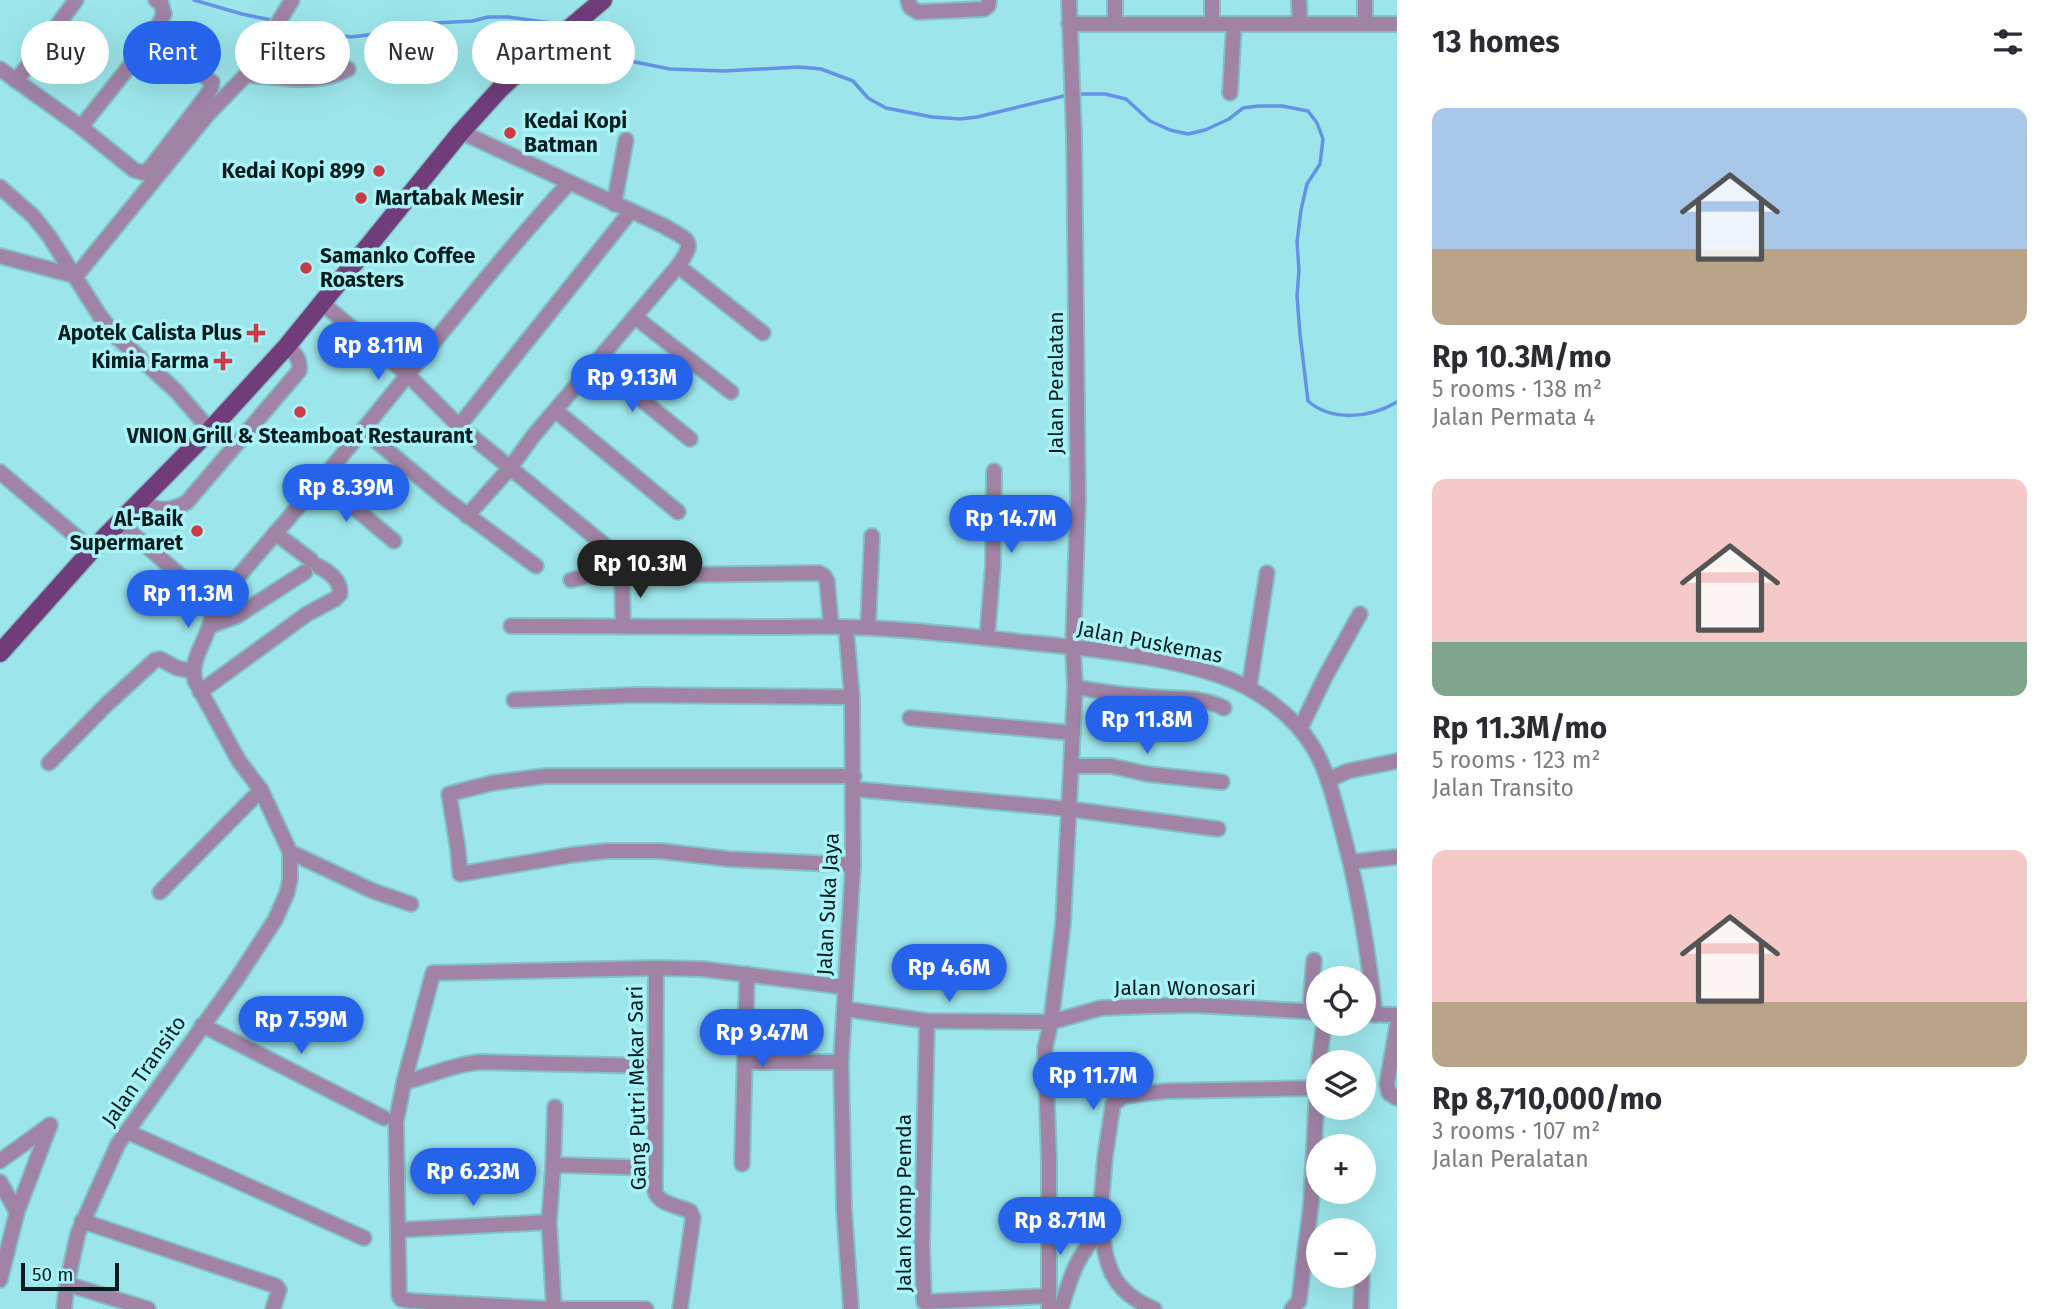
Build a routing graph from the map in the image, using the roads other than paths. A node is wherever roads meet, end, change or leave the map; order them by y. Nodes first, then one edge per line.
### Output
1 (76, 0) edge
2 (156, 0) edge
3 (292, 0) edge
4 (604, 0) edge
5 (908, 0) edge
6 (989, 0) edge
7 (1069, 0) edge
8 (1115, 0) edge
9 (1212, 0) edge
10 (1299, 0) edge
11 (1365, 0) edge
12 (160, 21) edge
13 (279, 21) edge
14 (1069, 24) junction
15 (1115, 24) junction
16 (1212, 24) junction
17 (1234, 24) junction
18 (1300, 24) junction
19 (1365, 24) junction
20 (1397, 24) edge
21 (0, 69) edge
22 (123, 74) edge
23 (16, 81) junction
24 (212, 84) edge
25 (237, 84) edge
26 (1230, 93) dead end
27 (81, 127) junction
28 (461, 132) junction
29 (626, 140) dead end
30 (569, 183) junction
31 (0, 187) edge
32 (614, 204) junction
33 (631, 211) junction
34 (0, 256) edge
35 (678, 266) junction
36 (76, 276) junction
37 (323, 304) junction
38 (635, 317) junction
39 (763, 333) dead end
40 (287, 346) junction
41 (595, 362) junction
42 (407, 374) junction
43 (731, 393) dead end
44 (556, 411) junction
45 (459, 426) junction
46 (211, 430) junction
47 (363, 430) junction
48 (690, 439) dead end
49 (510, 468) junction
50 (994, 471) dead end
51 (0, 472) edge
52 (321, 480) junction
53 (141, 500) junction
54 (678, 512) dead end
55 (467, 516) junction
56 (119, 522) junction
57 (275, 533) junction
58 (872, 536) dead end
59 (394, 541) dead end
60 (92, 550) junction
61 (311, 566) junction
62 (536, 566) dead end
63 (1267, 573) dead end
64 (622, 576) junction
65 (571, 580) dead end
66 (214, 605) junction
67 (1360, 614) dead end
68 (623, 625) junction
69 (210, 626) junction
70 (511, 626) dead end
71 (838, 627) junction
72 (868, 627) junction
73 (987, 638) junction
74 (1073, 647) junction
75 (0, 653) edge
76 (192, 671) junction
77 (1075, 687) junction
78 (1250, 688) junction
79 (200, 692) junction
80 (852, 697) junction
81 (514, 700) dead end
82 (1224, 708) dead end
83 (910, 718) dead end
84 (1300, 729) junction
85 (1073, 733) junction
86 (1397, 761) edge
87 (49, 763) dead end
88 (1072, 766) junction
89 (1328, 780) junction
90 (1222, 782) dead end
91 (854, 783) junction
92 (261, 790) junction
93 (1069, 809) junction
94 (1218, 829) dead end
95 (290, 852) junction
96 (1397, 857) edge
97 (1351, 862) junction
98 (853, 866) junction
99 (160, 892) dead end
100 (411, 904) dead end
101 (1314, 960) dead end
102 (1314, 966) edge
103 (1366, 966) edge
104 (656, 968) junction
105 (747, 974) junction
106 (845, 987) junction
107 (845, 1009) junction
108 (1306, 1012) edge
109 (1376, 1014) edge
110 (1397, 1015) edge
111 (927, 1021) junction
112 (1051, 1022) junction
113 (202, 1025) junction
114 (1397, 1026) edge
115 (745, 1062) junction
116 (841, 1062) junction
117 (655, 1066) junction
118 (404, 1082) junction
119 (1306, 1088) edge
120 (1397, 1098) edge
121 (555, 1107) dead end
122 (384, 1118) dead end
123 (1315, 1120) edge
124 (128, 1132) junction
125 (0, 1161) edge
126 (742, 1164) dead end
127 (553, 1168) junction
128 (654, 1168) junction
129 (0, 1182) edge
130 (17, 1212) junction
131 (82, 1221) junction
132 (549, 1222) junction
133 (1102, 1228) junction
134 (398, 1230) junction
135 (364, 1238) dead end
136 (4, 1253) edge
137 (0, 1280) edge
138 (67, 1284) junction
139 (1362, 1288) edge
140 (1049, 1303) edge
141 (923, 1306) edge
142 (484, 1308) edge
143 (64, 1309) edge
144 (148, 1309) edge
145 (273, 1309) edge
146 (554, 1309) edge
147 (646, 1309) edge
148 (680, 1309) edge
149 (851, 1309) edge
150 (1061, 1309) edge
151 (1154, 1309) edge
152 (1292, 1309) edge
153 (1361, 1309) edge

1 - 23 street
2 - 12 street
3 - 13 street
4 - 28 main road
5 - 6 street
7 - 14 street, Jalan Peralatan
8 - 15 street
9 - 16 street
10 - 18 street
11 - 19 street
14 - 15 street
14 - 74 street, Jalan Peralatan
15 - 16 street
16 - 17 street
17 - 18 street
17 - 26 street
18 - 19 street
19 - 20 street
21 - 23 street
22 - 27 street
23 - 27 street
24 - 27 street
25 - 36 street
28 - 30 street
28 - 37 main road
29 - 32 street
30 - 32 street
30 - 42 street
31 - 36 street
32 - 33 street
33 - 35 street
33 - 45 street
34 - 36 street
35 - 38 street
35 - 39 street
36 - 46 street
37 - 40 main road
37 - 42 street
38 - 41 street
38 - 43 street
40 - 46 main road
40 - 53 street
41 - 44 street
41 - 48 street
42 - 45 street
42 - 47 street
44 - 49 street
44 - 54 street
45 - 49 street
46 - 53 main road
47 - 52 street
47 - 55 street
49 - 55 street
49 - 64 street
50 - 73 street
51 - 60 street
52 - 57 street
52 - 59 street
53 - 56 main road
55 - 62 street
56 - 60 main road
56 - 66 street
57 - 61 street
57 - 66 street
58 - 72 street
60 - 75 main road
61 - 69 street
61 - 79 street
63 - 78 street
64 - 65 street, Jalan Suka Jaya
64 - 68 street
64 - 71 street, Jalan Suka Jaya
66 - 69 street
67 - 84 street
68 - 70 street, Jalan Puskemas
68 - 71 street, Jalan Puskemas
69 - 76 street
71 - 72 street, Jalan Puskemas
71 - 80 street, Jalan Suka Jaya
72 - 73 street, Jalan Puskemas
73 - 74 street, Jalan Puskemas
74 - 77 street, Jalan Peralatan
74 - 78 street, Jalan Puskemas
76 - 79 street
76 - 87 street
77 - 82 street
77 - 85 street, Jalan Peralatan
78 - 84 street, Jalan Puskemas
79 - 92 street, Jalan Transito
80 - 81 street
80 - 91 street, Jalan Suka Jaya
83 - 85 street
84 - 89 street, Jalan Puskemas
85 - 88 street, Jalan Peralatan
86 - 89 street
88 - 90 street
88 - 93 street, Jalan Peralatan
89 - 97 street, Jalan Puskemas
91 - 93 street
91 - 98 street, Jalan Suka Jaya
91 - 98 street
92 - 95 street, Jalan Transito
92 - 99 street
93 - 94 street
93 - 112 street, Jalan Peralatan
95 - 100 street
95 - 113 street, Jalan Transito
96 - 97 street
97 - 103 street, Jalan Puskemas
98 - 106 street, Jalan Suka Jaya
101 - 102 street
104 - 105 street
104 - 117 street, Gang Putri Mekar Sari
104 - 118 street
105 - 106 street
105 - 115 street
106 - 107 street, Jalan Suka Jaya
107 - 111 street, Jalan Wonosari
107 - 116 street, Jalan Suka Jaya
108 - 112 street, Jalan Wonosari
109 - 110 street
111 - 112 street, Jalan Wonosari
111 - 141 street, Jalan Komp Pemda
112 - 140 street, Jalan Peralatan
113 - 122 street
113 - 124 street, Jalan Transito
114 - 120 street
115 - 116 street
115 - 126 street
116 - 149 street, Jalan Suka Jaya
117 - 118 street
117 - 128 street, Gang Putri Mekar Sari
118 - 134 street
119 - 133 street
121 - 127 street
123 - 152 street
124 - 131 street, Jalan Transito
124 - 135 street
125 - 130 street
127 - 128 street
127 - 132 street
128 - 148 street, Gang Putri Mekar Sari
129 - 130 street
130 - 136 street
131 - 138 street, Jalan Transito
131 - 145 street
132 - 134 street
132 - 146 street
133 - 150 street
133 - 151 street
134 - 142 street
136 - 137 street
138 - 143 street, Jalan Transito
138 - 144 street
139 - 153 street
140 - 141 street, Jalan Komp Pemda
142 - 146 street
146 - 147 street

